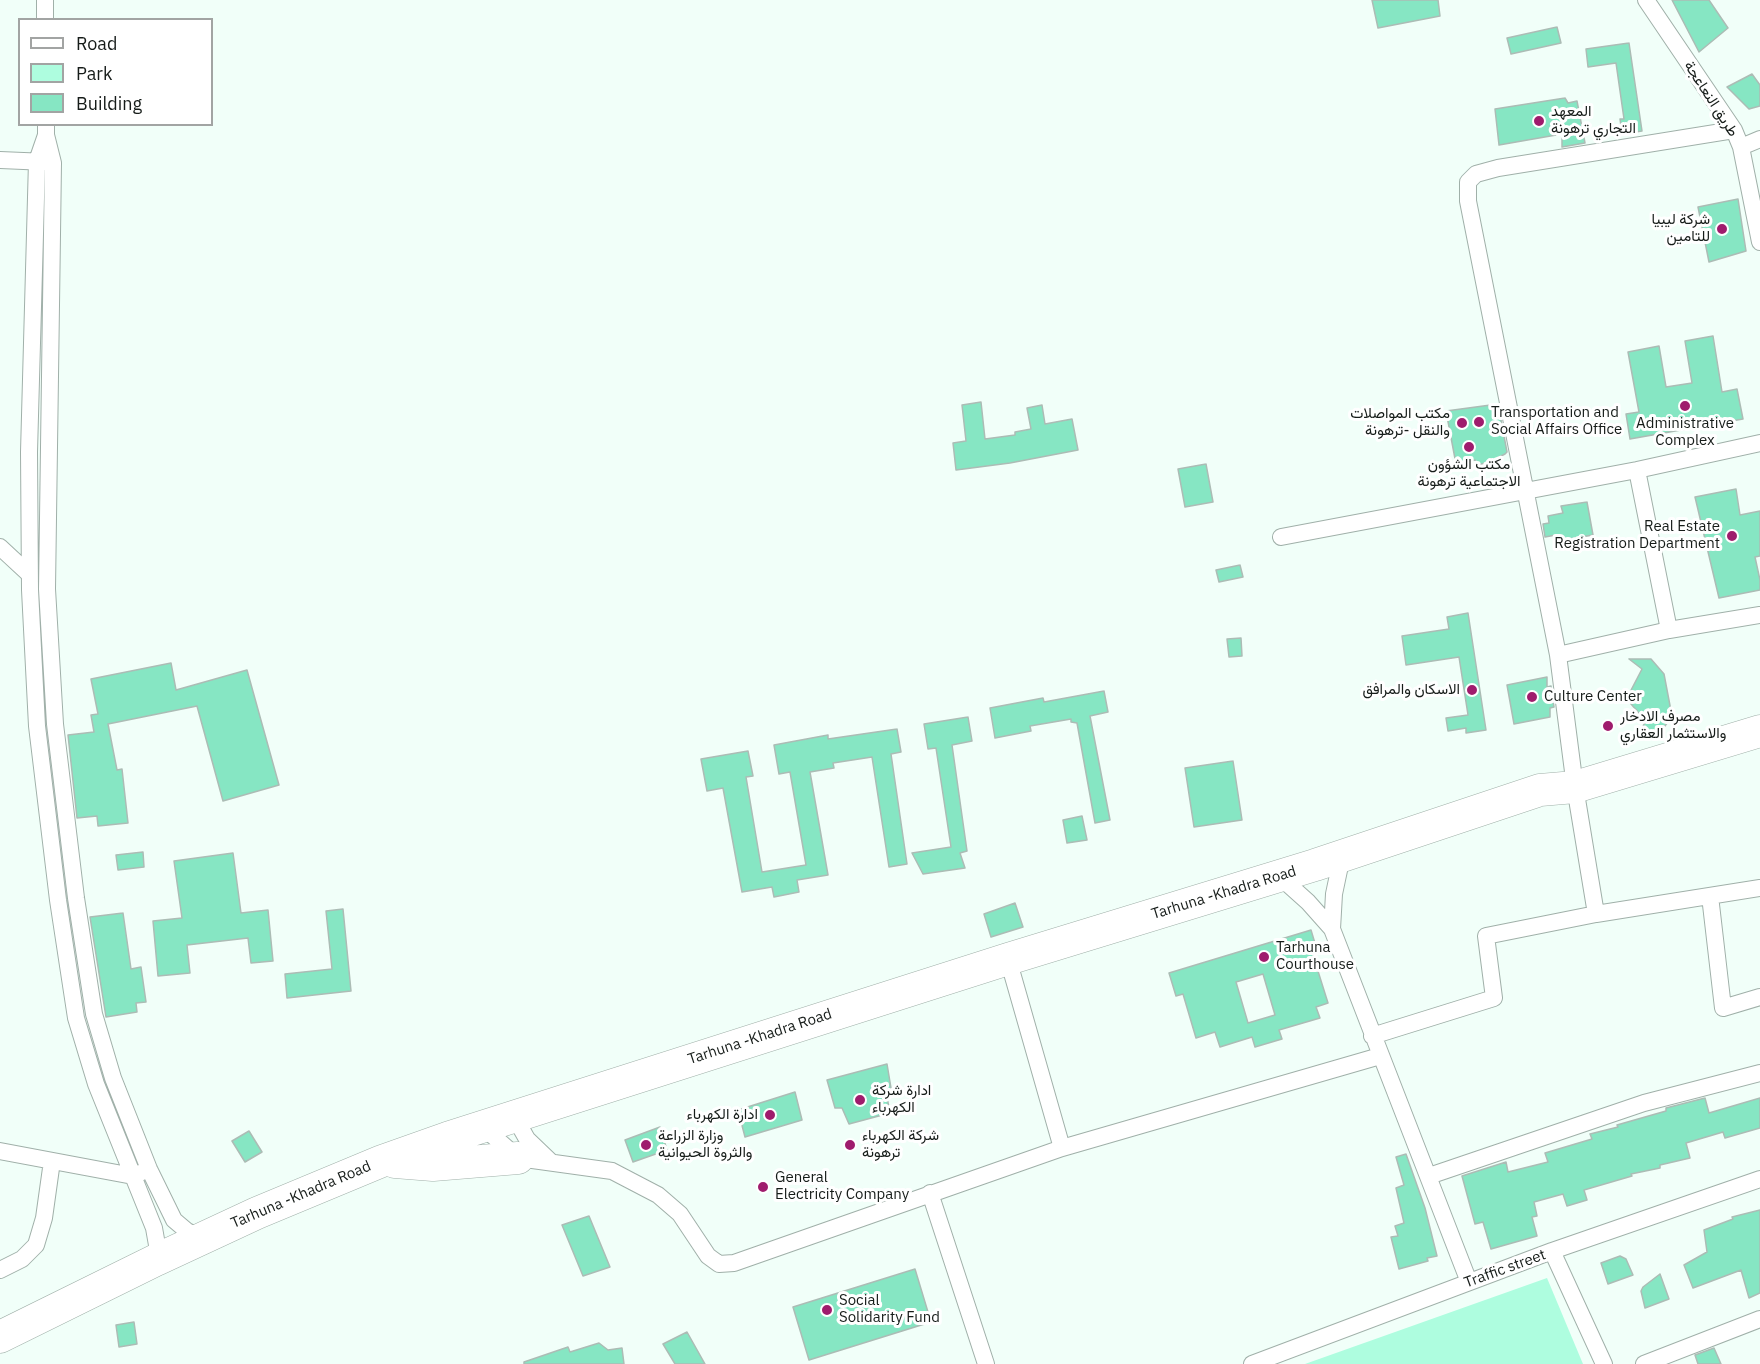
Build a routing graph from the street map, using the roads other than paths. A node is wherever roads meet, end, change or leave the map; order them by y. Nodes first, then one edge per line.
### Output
1 (45, 0) edge
2 (1646, 0) edge
3 (45, 18) edge
4 (46, 130) edge
5 (1734, 130) junction
6 (1760, 139) edge
7 (1742, 147) junction
8 (0, 160) edge
9 (45, 162) junction
10 (1759, 234) edge
11 (1760, 443) edge
12 (1637, 470) junction
13 (1527, 492) junction
14 (1281, 537) dead end
15 (0, 547) edge
16 (29, 574) junction
17 (1760, 615) edge
18 (1669, 630) junction
19 (1558, 655) junction
20 (1760, 710) edge
21 (1760, 731) edge
22 (1574, 777) junction
23 (66, 817) junction
24 (48, 819) junction
25 (1342, 856) junction
26 (1279, 876) junction
27 (1760, 888) edge
28 (1710, 896) junction
29 (1596, 914) junction
30 (1332, 929) junction
31 (1008, 959) junction
32 (1760, 997) edge
33 (1372, 1036) junction
34 (1380, 1056) junction
35 (1760, 1073) edge
36 (514, 1116) junction
37 (482, 1126) junction
38 (1062, 1148) junction
39 (0, 1151) edge
40 (518, 1158) junction
41 (52, 1161) junction
42 (382, 1161) junction
43 (551, 1162) junction
44 (141, 1172) junction
45 (1429, 1176) junction
46 (1760, 1179) edge
47 (930, 1193) junction
48 (202, 1239) junction
49 (1552, 1251) junction
50 (156, 1260) junction
51 (0, 1270) edge
52 (1469, 1282) junction
53 (1760, 1319) edge
54 (0, 1337) edge
55 (986, 1364) edge
56 (1252, 1364) edge
57 (1604, 1364) edge
58 (1644, 1364) edge

1 - 3 street
2 - 5 street, طريق النعاعجة
4 - 9 street
5 - 7 street, طريق النعاعجة
5 - 13 street
6 - 7 street
7 - 10 street, طريق النعاعجة
8 - 9 street
9 - 16 street
9 - 23 street
11 - 12 street
12 - 13 street
12 - 18 street
13 - 14 street
13 - 19 street
15 - 16 street
16 - 24 street
17 - 18 street
18 - 19 street
19 - 22 street
20 - 22 highway
21 - 22 highway
22 - 25 highway, Tarhuna -Khadra Road
22 - 29 street
23 - 24 street
23 - 44 street
24 - 44 street
25 - 26 highway, Tarhuna -Khadra Road
25 - 30 street
26 - 30 street
26 - 31 highway, Tarhuna -Khadra Road
27 - 28 street
28 - 29 street
28 - 32 street
29 - 33 street
30 - 33 street
31 - 36 highway, Tarhuna -Khadra Road
31 - 38 street
33 - 34 street
34 - 38 street
34 - 45 street
35 - 45 street
36 - 37 highway, Tarhuna -Khadra Road
36 - 43 street
37 - 40 street
37 - 42 highway, Tarhuna -Khadra Road
38 - 47 street
39 - 41 street
40 - 42 highway
40 - 43 street
41 - 44 street
41 - 51 street
42 - 48 highway, Tarhuna -Khadra Road
43 - 47 street
44 - 48 street
44 - 50 street
45 - 52 street
46 - 49 street, Traffic street
47 - 55 street
48 - 50 highway, Tarhuna -Khadra Road
49 - 52 street, Traffic street
49 - 57 street
50 - 54 highway, Tarhuna -Khadra Road
52 - 56 street, Traffic street
53 - 58 street

